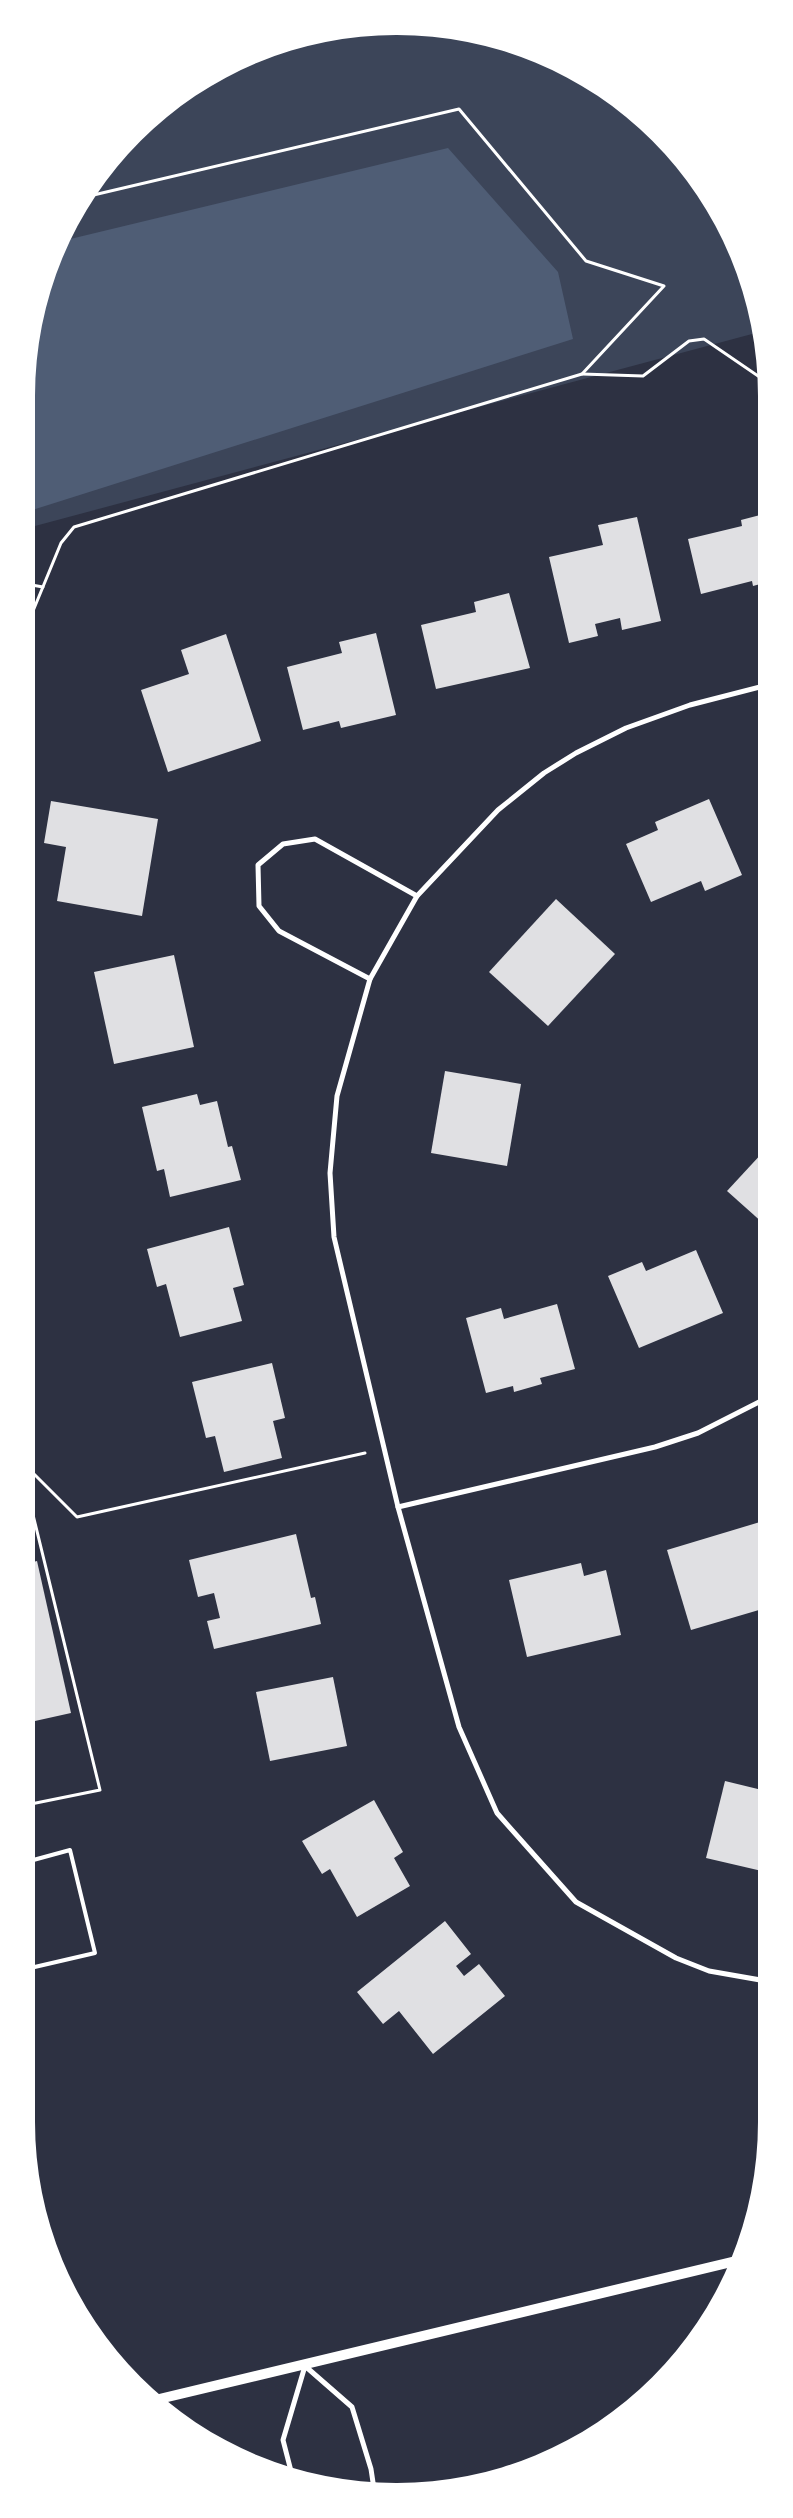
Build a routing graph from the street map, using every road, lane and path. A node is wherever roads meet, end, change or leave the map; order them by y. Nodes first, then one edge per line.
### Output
1 (97, 194) edge
2 (582, 374) junction
3 (757, 375) edge
4 (35, 586) edge
5 (43, 587) junction
6 (35, 606) edge
7 (758, 688) edge
8 (417, 896) junction
9 (370, 979) junction
10 (758, 1403) edge
11 (363, 1453) dead end
12 (35, 1475) edge
13 (398, 1508) junction
14 (35, 1523) edge
15 (35, 1803) edge
16 (35, 1860) edge
17 (35, 1967) edge
18 (758, 1980) edge
19 (729, 2263) edge
20 (305, 2366) junction
21 (164, 2398) edge
22 (290, 2467) edge
23 (373, 2482) edge

1 - 2 path
2 - 3 path
2 - 5 path
4 - 5 path
5 - 6 path
7 - 8 street
8 - 9 street
8 - 9 street
9 - 13 street
10 - 13 street
11 - 12 path
13 - 18 street
14 - 15 path
16 - 17 lane
19 - 20 main road
20 - 21 main road
20 - 22 street
20 - 23 street

